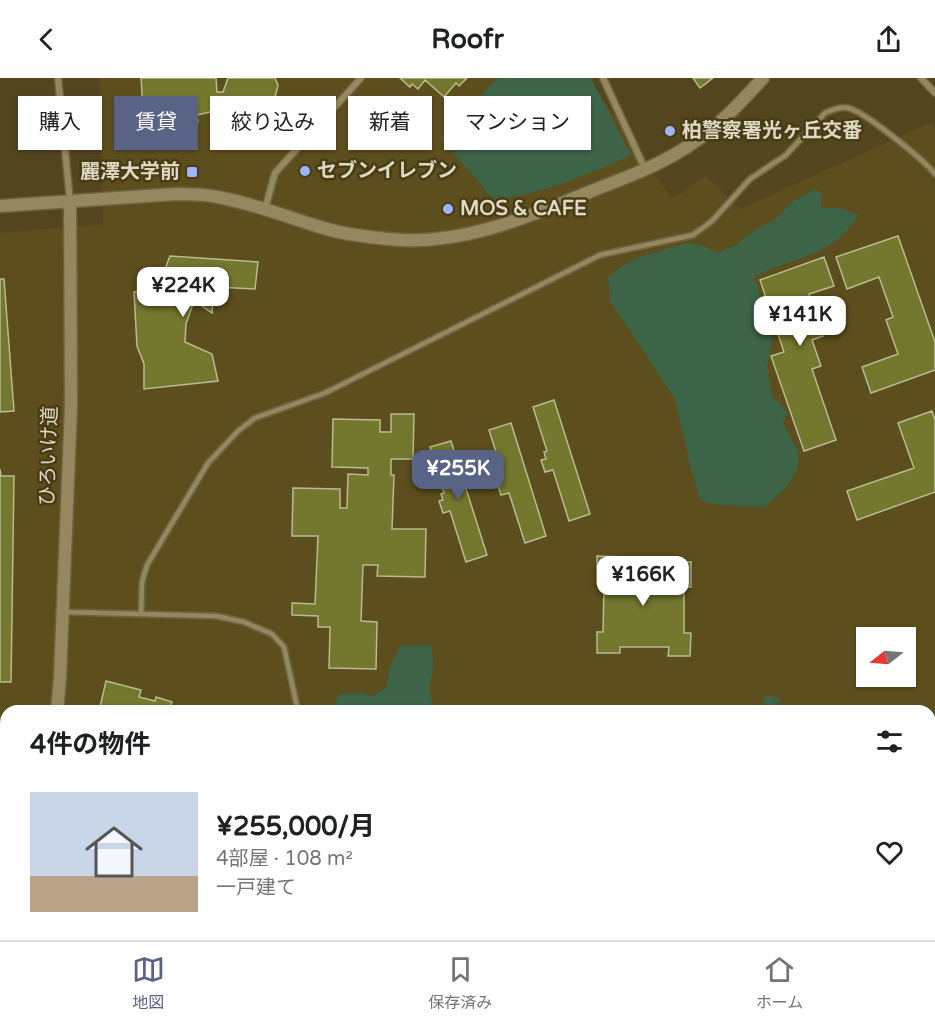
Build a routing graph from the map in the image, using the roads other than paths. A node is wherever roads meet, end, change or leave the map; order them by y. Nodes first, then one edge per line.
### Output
1 (58, 78) edge
2 (361, 78) edge
3 (603, 78) edge
4 (763, 78) edge
5 (921, 78) edge
6 (935, 93) edge
7 (645, 170) junction
8 (935, 174) edge
9 (70, 202) junction
10 (0, 206) edge
11 (265, 209) junction
12 (63, 612) junction
13 (141, 614) junction
14 (57, 705) edge
15 (297, 705) edge

1 - 9 street
2 - 11 street
3 - 7 street
4 - 7 street
5 - 6 street
7 - 11 street
8 - 13 lane
9 - 10 street
9 - 11 street
9 - 12 street, ひろいけ道
12 - 13 lane
12 - 14 street, ひろいけ道
13 - 15 lane

